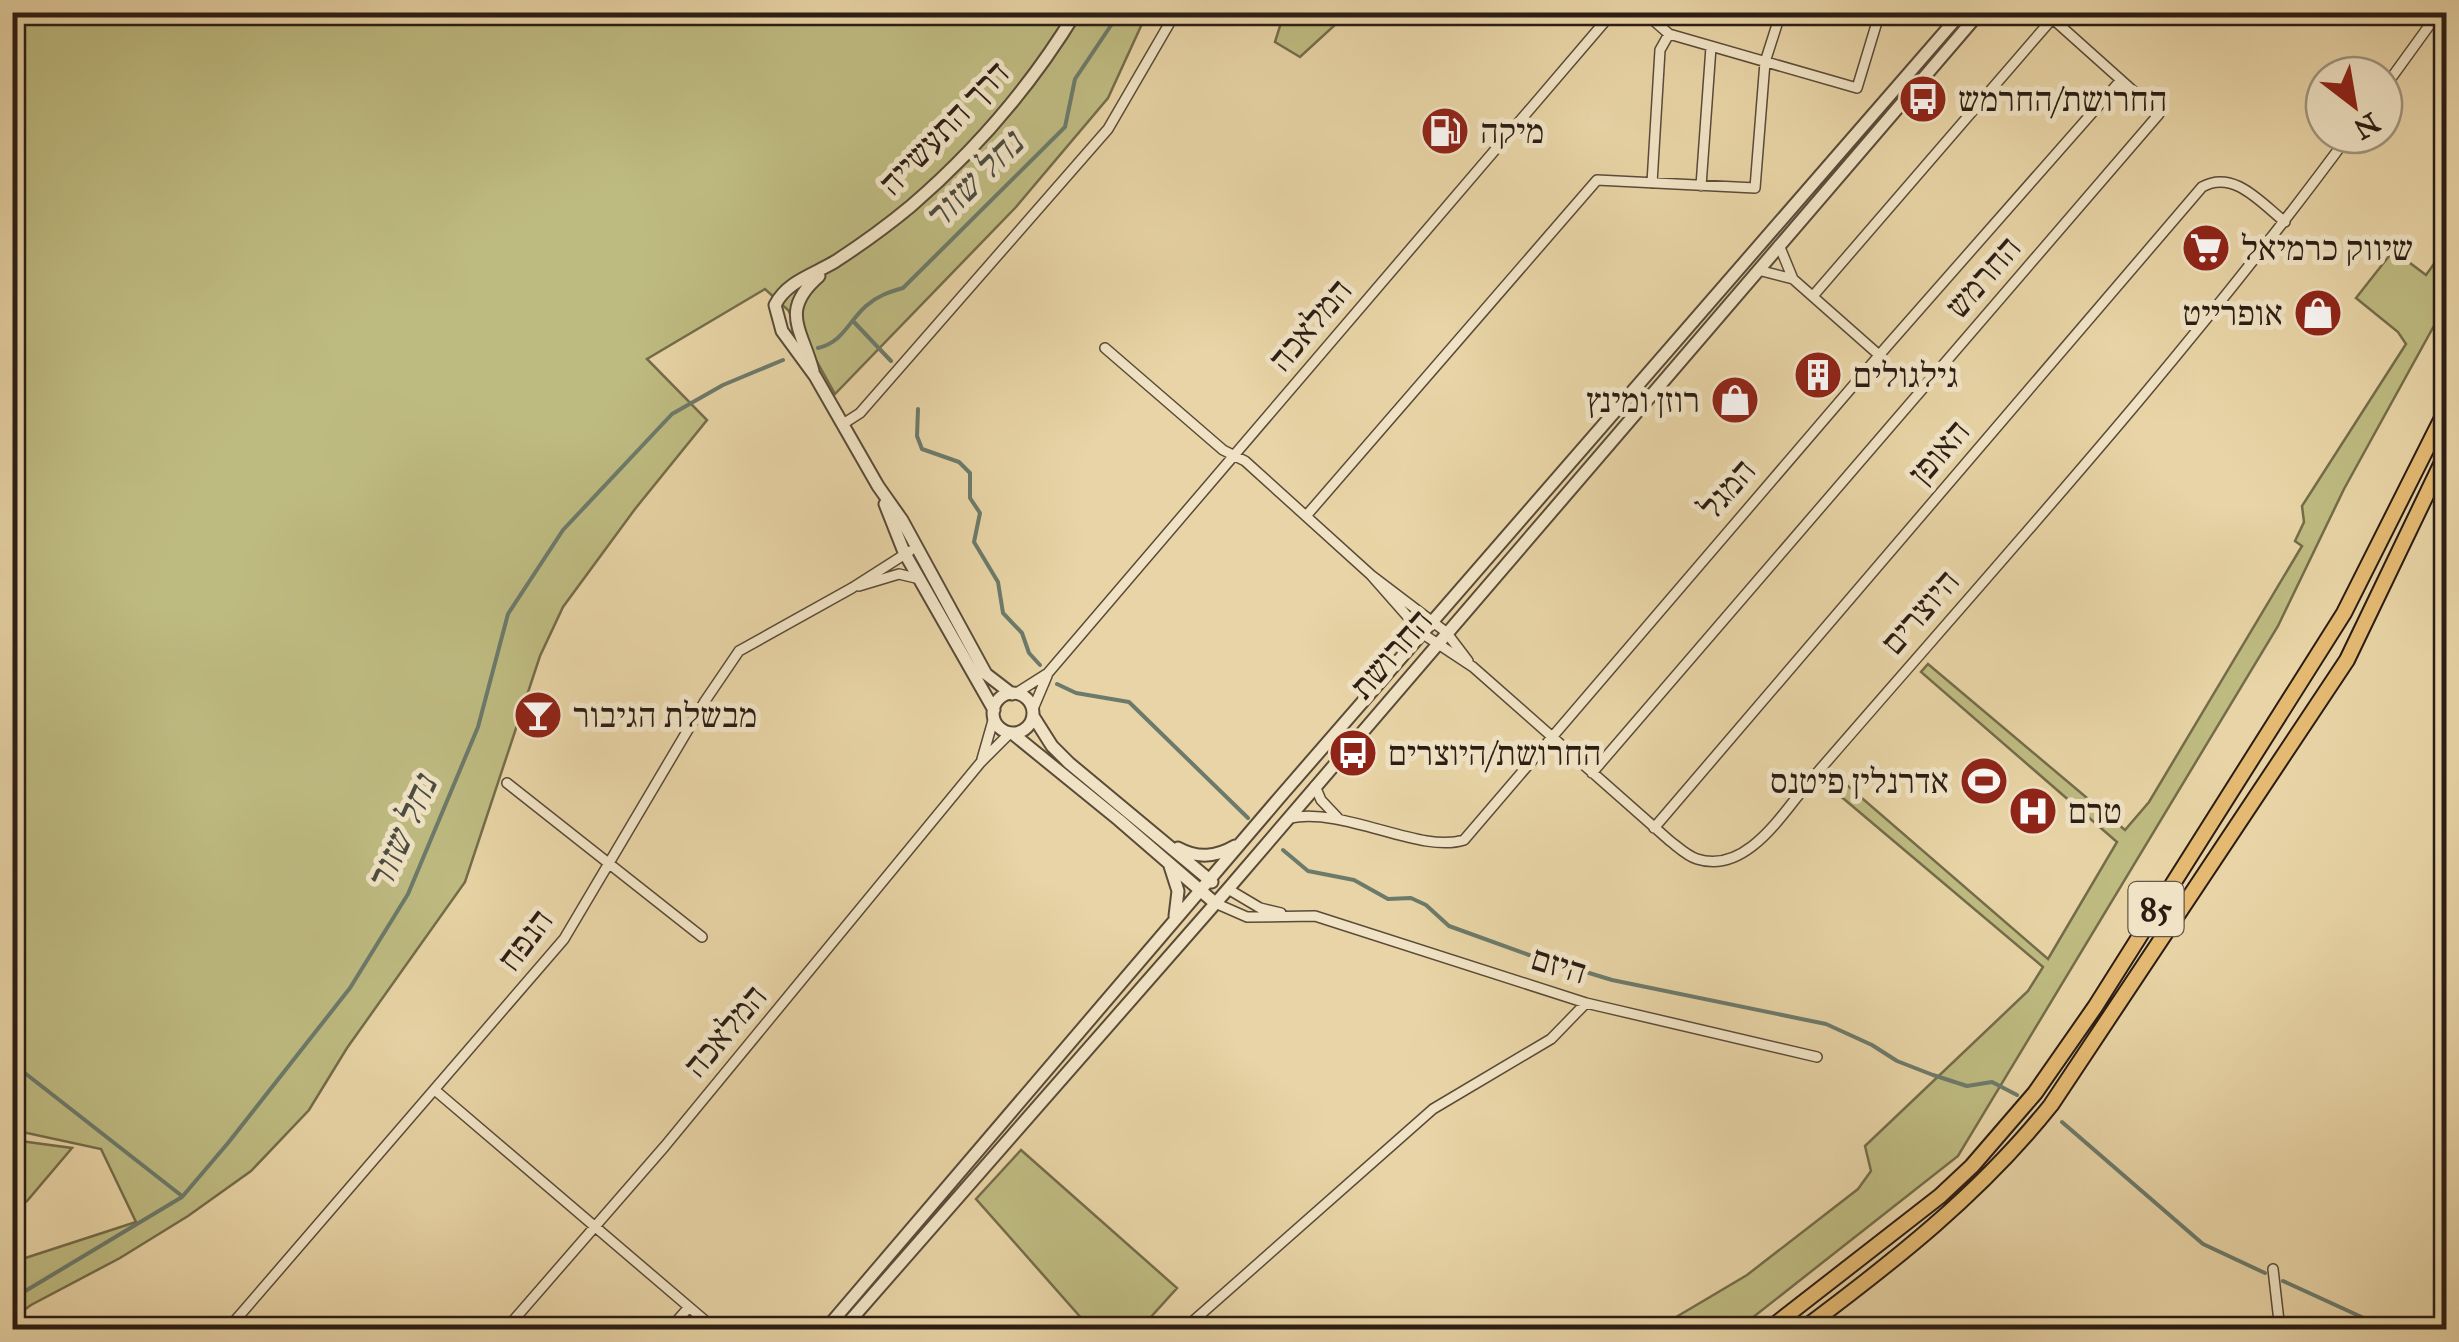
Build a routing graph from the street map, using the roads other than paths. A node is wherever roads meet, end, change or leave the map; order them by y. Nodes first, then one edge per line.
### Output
1 (1076, 12) edge
2 (1176, 12) edge
3 (1613, 12) edge
4 (1644, 12) edge
5 (1781, 12) edge
6 (1880, 12) edge
7 (1980, 12) edge
8 (2439, 12) edge
9 (1961, 13) edge
10 (2049, 16) edge
11 (1669, 34) junction
12 (1711, 46) junction
13 (2404, 60) edge
14 (1766, 62) junction
15 (2121, 80) junction
16 (2335, 155) edge
17 (1652, 183) junction
18 (1701, 186) junction
19 (2286, 222) junction
20 (1778, 245) junction
21 (833, 263) junction
22 (1758, 270) junction
23 (1793, 278) junction
24 (1813, 296) junction
25 (1105, 348) dead end
26 (1879, 355) junction
27 (815, 376) junction
28 (2446, 410) edge
29 (843, 424) junction
30 (2446, 454) edge
31 (1236, 456) junction
32 (1306, 516) junction
33 (910, 551) junction
34 (1372, 575) junction
35 (920, 579) junction
36 (852, 588) junction
37 (1434, 622) junction
38 (1446, 632) junction
39 (1423, 634) junction
40 (1436, 643) junction
41 (1473, 667) junction
42 (1048, 673) junction
43 (1013, 694) junction
44 (1033, 713) junction
45 (994, 714) junction
46 (1011, 733) junction
47 (1551, 737) junction
48 (981, 762) junction
49 (1592, 773) junction
50 (507, 783) dead end
51 (1316, 786) junction
52 (1132, 814) junction
53 (1288, 818) junction
54 (1338, 818) junction
55 (1120, 820) junction
56 (1654, 828) junction
57 (1244, 841) junction
58 (1166, 842) junction
59 (1169, 862) junction
60 (609, 864) junction
61 (1204, 886) junction
62 (1228, 889) junction
63 (1215, 903) junction
64 (1288, 915) junction
65 (1174, 922) junction
66 (702, 936) dead end
67 (1586, 1003) junction
68 (1817, 1057) dead end
69 (436, 1091) junction
70 (596, 1228) junction
71 (2273, 1269) dead end
72 (689, 1307) junction
73 (855, 1315) junction
74 (231, 1328) edge
75 (505, 1330) edge
76 (669, 1330) edge
77 (716, 1330) edge
78 (825, 1330) edge
79 (842, 1330) edge
80 (868, 1330) edge
81 (1183, 1330) edge
82 (1768, 1330) edge
83 (1802, 1330) edge
84 (2280, 1330) edge

1 - 21 street, דרך התעשייה
2 - 29 street
3 - 31 street, המלאכה
4 - 11 street
5 - 14 street
6 - 14 street
7 - 20 street, החרושת
8 - 13 street
9 - 37 street, החרושת
10 - 15 street, החרמש
10 - 24 street
11 - 12 street
11 - 17 street
12 - 14 street
12 - 18 street
14 - 18 street
15 - 26 street, המגל
15 - 49 street, החרמש
16 - 19 street, היוצרים
17 - 18 street
17 - 32 street
19 - 56 street, היוצרים
19 - 56 street, האופן
20 - 22 street, החרושת
20 - 23 street
21 - 27 street, דרך התעשייה
21 - 27 street, דרך התעשייה
22 - 23 street
22 - 38 street, החרושת
23 - 24 street
24 - 26 street
25 - 31 street
26 - 47 street, המגל
27 - 29 street, דרך התעשייה
28 - 82 highway, 85
29 - 33 street
30 - 83 highway, 85
31 - 32 street
31 - 42 street, המלאכה
32 - 34 street
33 - 35 street
33 - 36 street, הנפח
33 - 43 street
34 - 37 street, היוצרים
34 - 39 street, היוצרים
35 - 36 street, הנפח
35 - 45 street
36 - 60 street, הנפח
37 - 38 street, היוצרים
37 - 39 street, החרושת
38 - 40 street, החרושת
38 - 41 street, היוצרים
39 - 40 street, היוצרים
39 - 57 street, החרושת
40 - 41 street, היוצרים
40 - 51 street, החרושת
41 - 47 street, היוצרים
42 - 43 street, המלאכה
42 - 44 street, המלאכה
43 - 44 street
43 - 45 street, המלאכה
44 - 46 street, המלאכה
44 - 52 street, היזם
45 - 46 street
45 - 48 street, המלאכה
46 - 48 street, המלאכה
46 - 55 street, היזם
47 - 49 street, היוצרים
47 - 54 street, המגל
48 - 70 street, המלאכה
49 - 56 street, היוצרים
50 - 60 street
51 - 53 street, החרושת
51 - 54 street
52 - 55 street
52 - 58 street, היזם
53 - 54 street, המגל
53 - 62 street, החרושת
55 - 59 street, היזם
57 - 58 street
57 - 61 street, החרושת
58 - 61 street, היזם
59 - 61 street, היזם
59 - 65 street
60 - 66 street
60 - 69 street, הנפח
61 - 62 street, היזם
61 - 63 street, היזם
61 - 65 street, החרושת
62 - 63 street, החרושת
62 - 64 street, היזם
63 - 64 street, היזם
63 - 73 street, החרושת
64 - 67 street, היזם
65 - 78 street, החרושת
67 - 68 street, היזם
67 - 81 street
69 - 70 street
69 - 74 street, הנפח
70 - 72 street
70 - 75 street, המלאכה
71 - 84 street
72 - 76 street
72 - 77 street
73 - 79 street, החרושת
73 - 80 street

